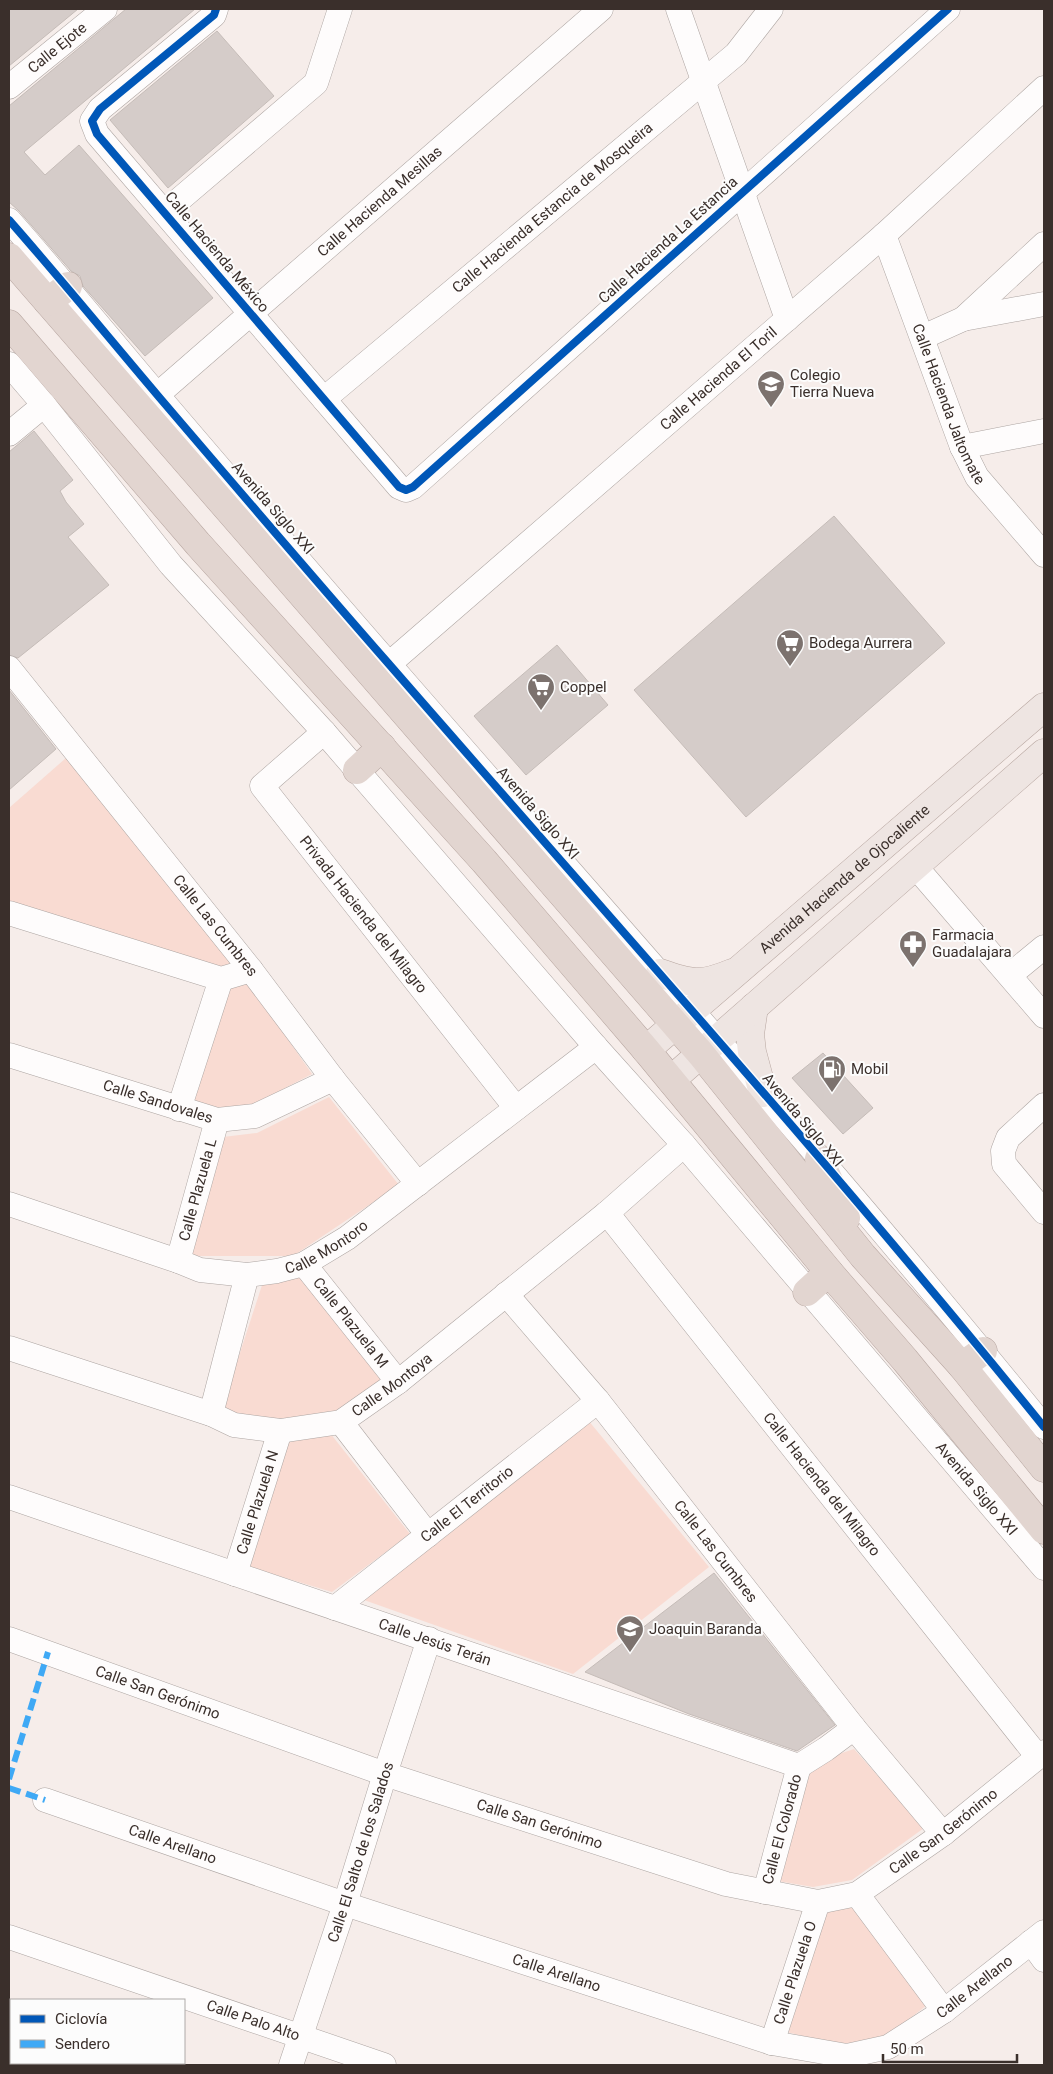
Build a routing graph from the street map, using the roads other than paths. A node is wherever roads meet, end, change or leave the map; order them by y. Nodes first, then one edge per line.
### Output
1 (105, 9) edge
2 (216, 9) edge
3 (340, 9) edge
4 (601, 9) edge
5 (678, 9) edge
6 (771, 9) edge
7 (948, 9) edge
8 (703, 81) junction
9 (9, 87) edge
10 (1044, 88) edge
11 (743, 192) junction
12 (166, 211) junction
13 (9, 220) edge
14 (884, 235) junction
15 (1044, 244) edge
16 (9, 257) edge
17 (58, 294) junction
18 (1044, 304) edge
19 (252, 313) junction
20 (963, 318) junction
21 (787, 319) junction
22 (9, 324) edge
23 (923, 337) junction
24 (9, 364) edge
25 (157, 395) junction
26 (324, 399) junction
27 (44, 405) junction
28 (1044, 431) edge
29 (9, 434) edge
30 (962, 447) junction
31 (406, 490) joint
32 (1042, 549) edge
33 (389, 664) junction
34 (9, 668) edge
35 (1044, 707) edge
36 (324, 732) junction
37 (382, 747) junction
38 (1044, 753) edge
39 (357, 770) junction
40 (915, 866) junction
41 (9, 913) edge
42 (1044, 947) edge
43 (251, 970) junction
44 (740, 970) junction
45 (660, 973) junction
46 (1010, 975) junction
47 (221, 979) junction
48 (754, 1007) junction
49 (1044, 1016) edge
50 (684, 1018) junction
51 (709, 1047) junction
52 (596, 1048) junction
53 (646, 1050) junction
54 (9, 1055) edge
55 (333, 1079) junction
56 (671, 1080) junction
57 (763, 1093) junction
58 (1044, 1104) edge
59 (516, 1108) junction
60 (179, 1109) junction
61 (217, 1120) junction
62 (684, 1145) junction
63 (819, 1160) junction
64 (418, 1184) junction
65 (9, 1204) edge
66 (1044, 1212) edge
67 (606, 1213) junction
68 (863, 1256) junction
69 (178, 1260) junction
70 (304, 1264) junction
71 (830, 1272) junction
72 (247, 1275) junction
73 (807, 1292) junction
74 (506, 1294) junction
75 (9, 1348) edge
76 (973, 1359) junction
77 (398, 1382) junction
78 (598, 1401) junction
79 (211, 1414) junction
80 (341, 1422) junction
81 (1044, 1427) edge
82 (280, 1431) junction
83 (1044, 1468) edge
84 (9, 1497) edge
85 (1044, 1530) edge
86 (428, 1535) junction
87 (1044, 1568) edge
88 (234, 1574) junction
89 (335, 1608) junction
90 (9, 1639) edge
91 (429, 1639) junction
92 (854, 1728) junction
93 (1041, 1755) edge
94 (800, 1766) junction
95 (385, 1774) junction
96 (45, 1800) dead end
97 (943, 1834) junction
98 (764, 1892) junction
99 (857, 1894) junction
100 (818, 1902) junction
101 (345, 1904) junction
102 (9, 1937) edge
103 (1040, 1944) edge
104 (944, 2011) junction
105 (300, 2036) junction
106 (772, 2043) junction
107 (846, 2060) edge
108 (291, 2065) edge
109 (384, 2065) edge

1 - 9 street, Calle Ejote
2 - 12 street, Calle Hacienda México
3 - 12 street
4 - 19 street, Calle Hacienda Mesillas
5 - 8 street
6 - 8 street, Calle Hacienda Estancia de Mosqueira
7 - 11 street, Calle Hacienda La Estancia
8 - 11 street
8 - 26 street, Calle Hacienda Estancia de Mosqueira
10 - 14 street, Calle Hacienda El Toril
11 - 21 street
11 - 31 street, Calle Hacienda La Estancia
12 - 19 street, Calle Hacienda México
13 - 17 street, Avenida Siglo XXI
14 - 21 street, Calle Hacienda El Toril
14 - 23 street, Calle Hacienda Jaltomate
15 - 20 street
16 - 17 highway, Avenida Siglo XXI
17 - 25 street, Avenida Siglo XXI
17 - 50 highway, Avenida Siglo XXI
18 - 20 street
19 - 25 street, Calle Hacienda Mesillas
19 - 26 street, Calle Hacienda México
20 - 23 street
21 - 33 street, Calle Hacienda El Toril
22 - 37 highway, Avenida Siglo XXI
23 - 30 street, Calle Hacienda Jaltomate
24 - 27 street, Avenida Siglo XXI
25 - 33 street, Avenida Siglo XXI
26 - 31 street, Calle Hacienda México
27 - 29 street
27 - 36 street, Avenida Siglo XXI
28 - 30 street
30 - 32 street, Calle Hacienda Jaltomate
33 - 45 street, Avenida Siglo XXI
34 - 43 street, Calle Las Cumbres
35 - 44 main road, Avenida Hacienda de Ojocaliente
36 - 39 street, Avenida Siglo XXI
36 - 59 street, Privada Hacienda del Milagro
37 - 39 highway
37 - 53 highway, Avenida Siglo XXI
38 - 40 main road
39 - 52 street, Avenida Siglo XXI
40 - 46 street
40 - 48 main road
41 - 47 street
42 - 46 street
43 - 47 street
43 - 55 street, Calle Las Cumbres
44 - 45 main road
44 - 50 main road, Avenida Hacienda de Ojocaliente
45 - 50 street, Avenida Siglo XXI
46 - 49 street
47 - 60 street
48 - 51 main road
48 - 57 main road
50 - 51 highway, Avenida Siglo XXI
50 - 53 main road, Avenida Hacienda de Ojocaliente
51 - 56 main road
51 - 57 street, Avenida Siglo XXI
51 - 68 highway, Avenida Siglo XXI
52 - 59 street, Calle Montoro
52 - 62 street, Avenida Siglo XXI
53 - 56 highway, Avenida Siglo XXI
54 - 60 street, Calle Sandovales
55 - 61 street, Calle Sandovales
55 - 64 street, Calle Las Cumbres
56 - 71 highway, Avenida Siglo XXI
57 - 63 street, Avenida Siglo XXI
58 - 66 street
59 - 64 street, Calle Montoro
60 - 61 street, Calle Sandovales
61 - 69 street, Calle Plazuela L
62 - 67 street, Calle Montoya
62 - 73 street, Avenida Siglo XXI
63 - 68 highway
63 - 76 street, Avenida Siglo XXI
64 - 70 street, Calle Montoro
65 - 69 street, Calle Montoro
67 - 74 street, Calle Montoya
67 - 93 street, Calle Hacienda del Milagro
68 - 76 highway, Avenida Siglo XXI
69 - 72 street, Calle Montoro
70 - 72 street, Calle Montoro
70 - 77 street, Calle Plazuela M
71 - 73 highway
71 - 85 highway, Avenida Siglo XXI
72 - 79 street
73 - 87 street, Avenida Siglo XXI
74 - 77 street, Calle Montoya
74 - 78 street, Calle Las Cumbres
75 - 79 street, Calle Montoya
76 - 81 street, Avenida Siglo XXI
76 - 83 highway, Avenida Siglo XXI
77 - 80 street, Calle Montoya
78 - 86 street, Calle El Territorio
78 - 92 street, Calle Las Cumbres
79 - 82 street, Calle Montoya
80 - 82 street, Calle Montoya
80 - 86 street
82 - 88 street, Calle Plazuela N
84 - 88 street, Calle Jesús Terán
86 - 89 street, Calle El Territorio
88 - 89 street, Calle Jesús Terán
89 - 91 street, Calle Jesús Terán
90 - 95 street, Calle San Gerónimo
91 - 94 street, Calle Jesús Terán
91 - 95 street, Calle El Salto de los Salados
92 - 94 street
92 - 97 street, Calle Las Cumbres
93 - 97 street, Calle San Gerónimo
94 - 98 street, Calle El Colorado
95 - 98 street, Calle San Gerónimo
95 - 101 street, Calle El Salto de los Salados
96 - 101 street, Calle Arellano
97 - 99 street, Calle San Gerónimo
98 - 100 street, Calle San Gerónimo
99 - 100 street, Calle San Gerónimo
99 - 104 street
100 - 106 street, Calle Plazuela O
101 - 105 street, Calle El Salto de los Salados
101 - 106 street, Calle Arellano
102 - 105 street, Calle Palo Alto
103 - 104 street, Calle Arellano
104 - 107 street, Calle Arellano
105 - 108 street, Calle El Salto de los Salados
105 - 109 street, Calle Palo Alto
106 - 107 street, Calle Arellano

